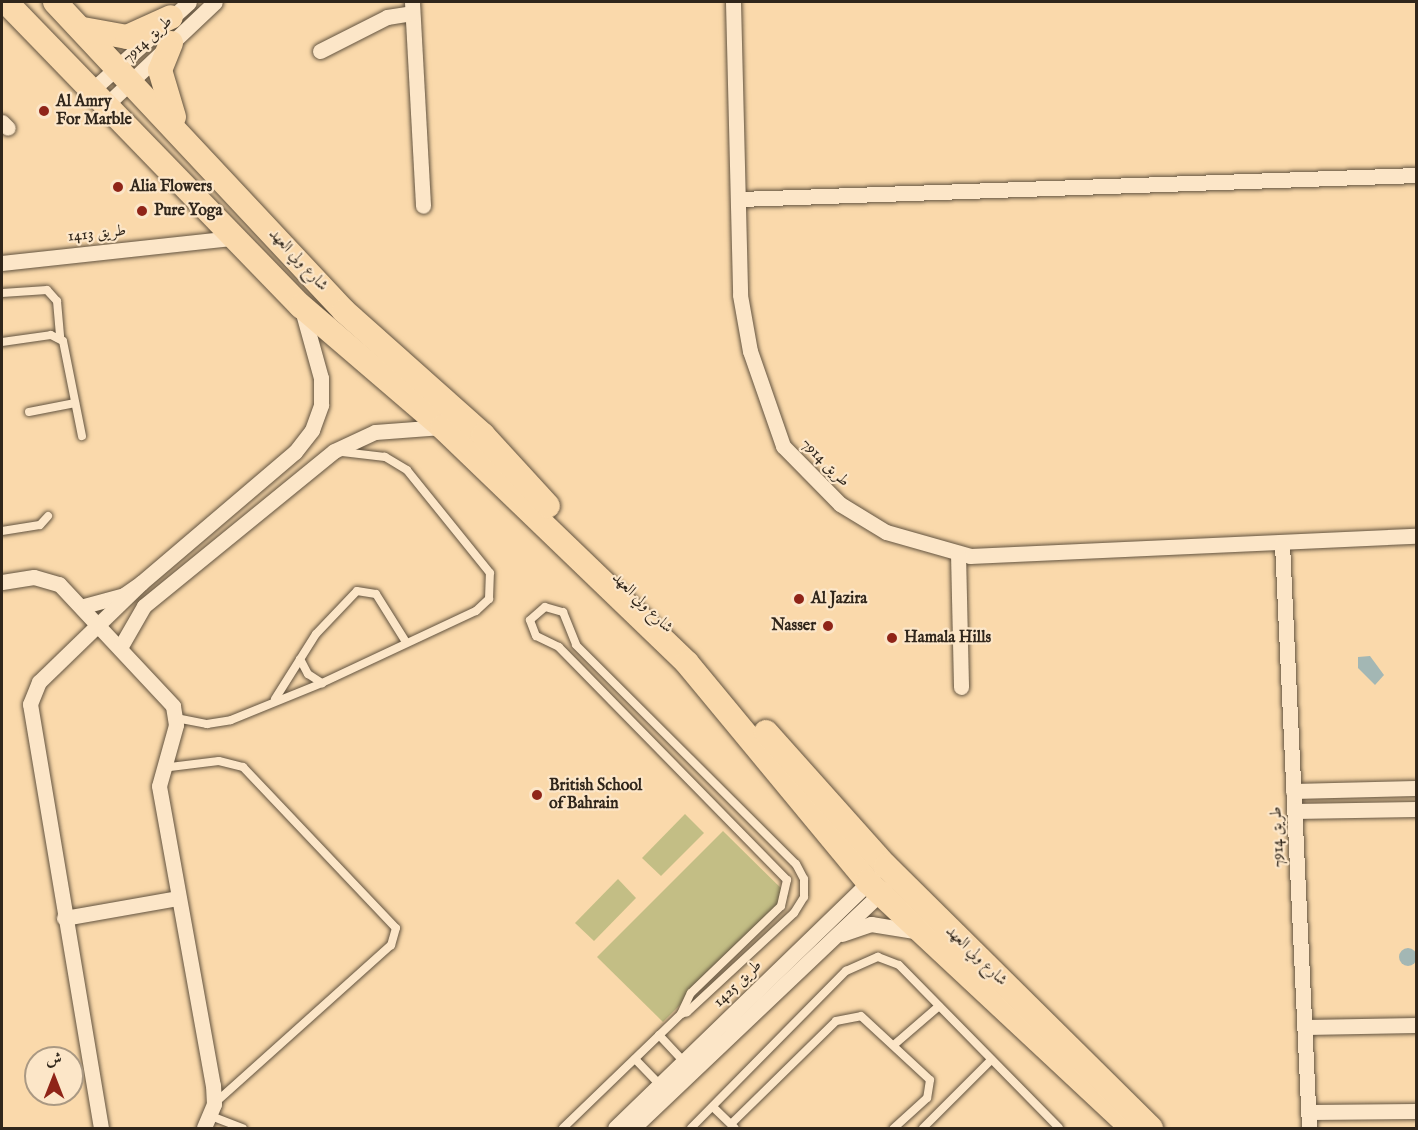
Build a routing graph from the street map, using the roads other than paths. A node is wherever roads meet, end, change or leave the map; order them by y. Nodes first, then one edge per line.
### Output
1 (6, 2) edge
2 (55, 2) edge
3 (215, 2) edge
4 (733, 2) edge
5 (412, 7) edge
6 (180, 9) edge
7 (81, 28) junction
8 (171, 43) junction
9 (320, 51) dead end
10 (124, 73) junction
11 (98, 98) junction
12 (181, 132) junction
13 (1416, 176) edge
14 (740, 199) junction
15 (423, 206) dead end
16 (233, 238) junction
17 (2, 262) edge
18 (2, 293) edge
19 (301, 306) junction
20 (60, 338) junction
21 (2, 342) edge
22 (75, 403) junction
23 (29, 412) dead end
24 (441, 426) junction
25 (82, 436) dead end
26 (334, 451) junction
27 (295, 452) junction
28 (310, 470) junction
29 (48, 516) dead end
30 (2, 531) edge
31 (565, 533) junction
32 (1416, 536) edge
33 (1282, 544) junction
34 (958, 553) junction
35 (2, 582) edge
36 (141, 583) junction
37 (84, 606) junction
38 (102, 625) junction
39 (570, 634) junction
40 (406, 642) junction
41 (553, 644) junction
42 (121, 646) junction
43 (300, 659) junction
44 (322, 683) junction
45 (961, 687) dead end
46 (273, 700) junction
47 (176, 718) junction
48 (160, 768) junction
49 (1415, 788) edge
50 (1293, 791) junction
51 (1416, 809) edge
52 (1294, 811) junction
53 (883, 880) junction
54 (178, 898) junction
55 (64, 918) junction
56 (922, 934) junction
57 (837, 936) junction
58 (939, 1006) junction
59 (681, 1014) junction
60 (1416, 1025) edge
61 (1306, 1027) junction
62 (659, 1035) junction
63 (895, 1044) junction
64 (635, 1059) junction
65 (990, 1060) junction
66 (688, 1066) junction
67 (664, 1089) junction
68 (713, 1107) junction
69 (1416, 1110) edge
70 (1309, 1112) junction
71 (210, 1116) edge
72 (733, 1126) edge
73 (101, 1128) edge
74 (243, 1128) edge
75 (563, 1128) edge
76 (615, 1128) edge
77 (633, 1128) edge
78 (691, 1128) edge
79 (894, 1128) edge
80 (922, 1128) edge
81 (1059, 1128) edge
82 (1132, 1128) edge
83 (1151, 1128) edge
84 (1310, 1128) edge

1 - 11 main road, شارع ولي العهد
2 - 7 main road, شارع ولي العهد
3 - 8 street, طريق 7914
4 - 14 street, طريق 7914
5 - 9 street
5 - 15 street
6 - 7 main road
6 - 10 street, طريق 7914
7 - 10 main road, شارع ولي العهد
8 - 10 street, طريق 7914
8 - 12 main road
10 - 11 street, طريق 7914
10 - 12 main road, شارع ولي العهد
11 - 16 main road, شارع ولي العهد
12 - 31 main road, شارع ولي العهد
13 - 14 street
14 - 34 street, طريق 7914
16 - 17 street, طريق 1413
16 - 19 main road, شارع ولي العهد
18 - 20 lane
19 - 24 main road, شارع ولي العهد
19 - 27 street
20 - 21 lane
20 - 22 lane
22 - 23 lane
22 - 25 lane
24 - 26 street
24 - 31 main road, شارع ولي العهد
26 - 28 street
26 - 40 lane
27 - 28 street
27 - 36 street
28 - 42 street
29 - 30 lane
31 - 53 main road, شارع ولي العهد
32 - 33 street, طريق 7914
33 - 34 street, طريق 7914
33 - 50 street, طريق 7914
34 - 45 street
35 - 37 street
36 - 37 street
36 - 38 street
37 - 38 street
38 - 42 street
38 - 55 street
39 - 41 lane
39 - 41 lane
39 - 59 lane
40 - 43 lane
40 - 44 lane
41 - 59 lane
42 - 47 street
43 - 44 lane
43 - 46 lane
44 - 46 lane
46 - 47 lane
47 - 48 street
48 - 54 street
48 - 71 lane
49 - 50 street
50 - 52 street, طريق 7914
51 - 52 street
52 - 61 street, طريق 7914
53 - 56 main road, شارع ولي العهد
53 - 57 street, طريق 1425
53 - 66 street, طريق 1425
53 - 83 main road, شارع ولي العهد
54 - 55 street
54 - 71 street
55 - 73 street
56 - 57 street
56 - 82 main road, شارع ولي العهد
57 - 66 street, طريق 1425
58 - 63 lane
58 - 65 lane
58 - 68 lane
59 - 62 lane
60 - 61 street
61 - 70 street, طريق 7914
62 - 64 lane
62 - 66 lane
63 - 72 lane
63 - 79 lane
64 - 67 lane
64 - 75 lane
65 - 80 lane
65 - 81 lane
66 - 67 street, طريق 1425
67 - 76 street, طريق 1425
67 - 77 street, طريق 1425
68 - 72 lane
68 - 78 lane
69 - 70 street
70 - 84 street, طريق 7914
71 - 74 lane

